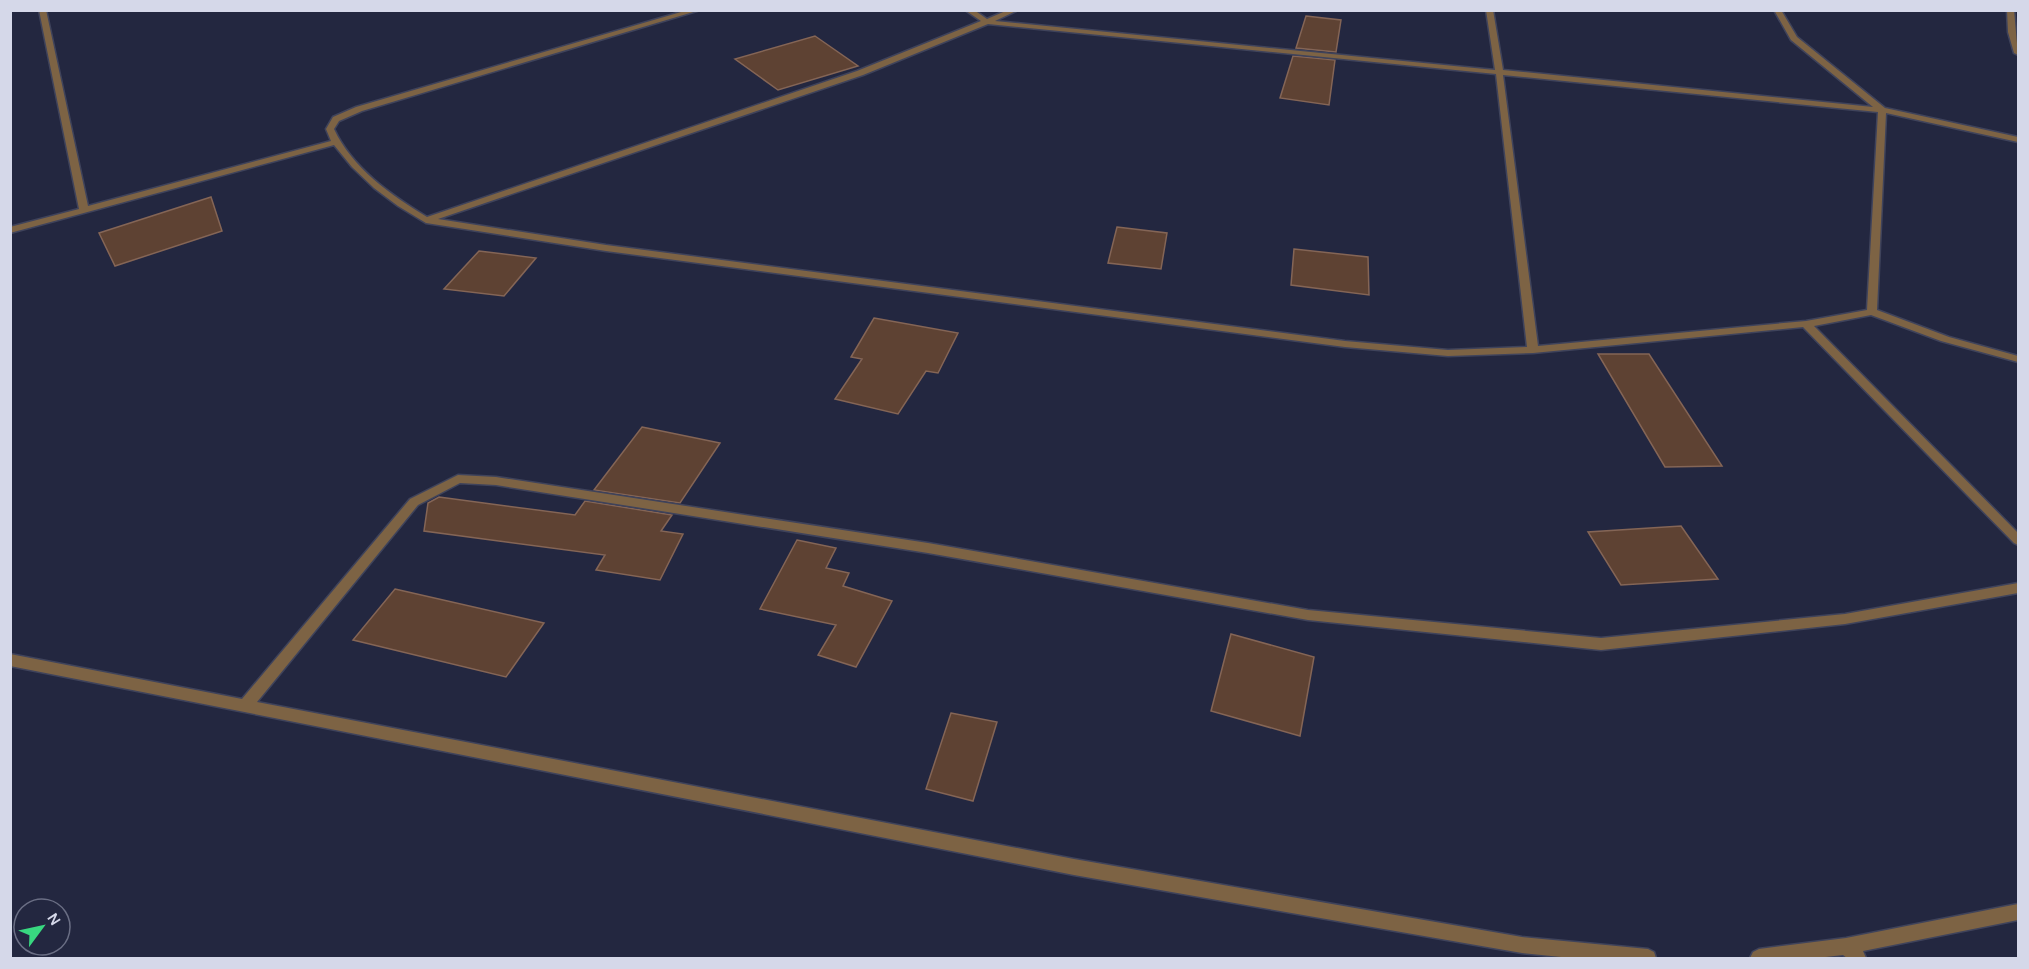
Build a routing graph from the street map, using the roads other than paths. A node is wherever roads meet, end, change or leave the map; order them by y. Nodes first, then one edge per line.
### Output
1 (42, 10) edge
2 (698, 10) edge
3 (969, 10) edge
4 (1015, 10) edge
5 (1489, 10) edge
6 (1777, 10) edge
7 (2010, 10) edge
8 (988, 22) junction
9 (2019, 53) edge
10 (1499, 71) junction
11 (1882, 110) junction
12 (2019, 139) edge
13 (336, 142) junction
14 (84, 210) junction
15 (426, 220) junction
16 (10, 230) edge
17 (1872, 312) junction
18 (1806, 324) junction
19 (1533, 350) junction
20 (2019, 358) edge
21 (2019, 540) edge
22 (2019, 588) edge
23 (10, 660) edge
24 (244, 707) junction
25 (2019, 912) edge
26 (1852, 952) edge
27 (1648, 958) edge
28 (1759, 958) edge

1 - 14 street
2 - 13 street
3 - 8 street
4 - 8 street
5 - 10 street
6 - 11 street
7 - 9 street
8 - 10 street
8 - 15 street
10 - 11 street
10 - 19 street
11 - 12 street
11 - 17 street
13 - 14 street
13 - 15 street
14 - 16 street
15 - 19 street
17 - 18 street
17 - 20 street
18 - 19 street
18 - 21 street
22 - 24 street
23 - 24 street
24 - 27 street
25 - 26 street
26 - 28 street

